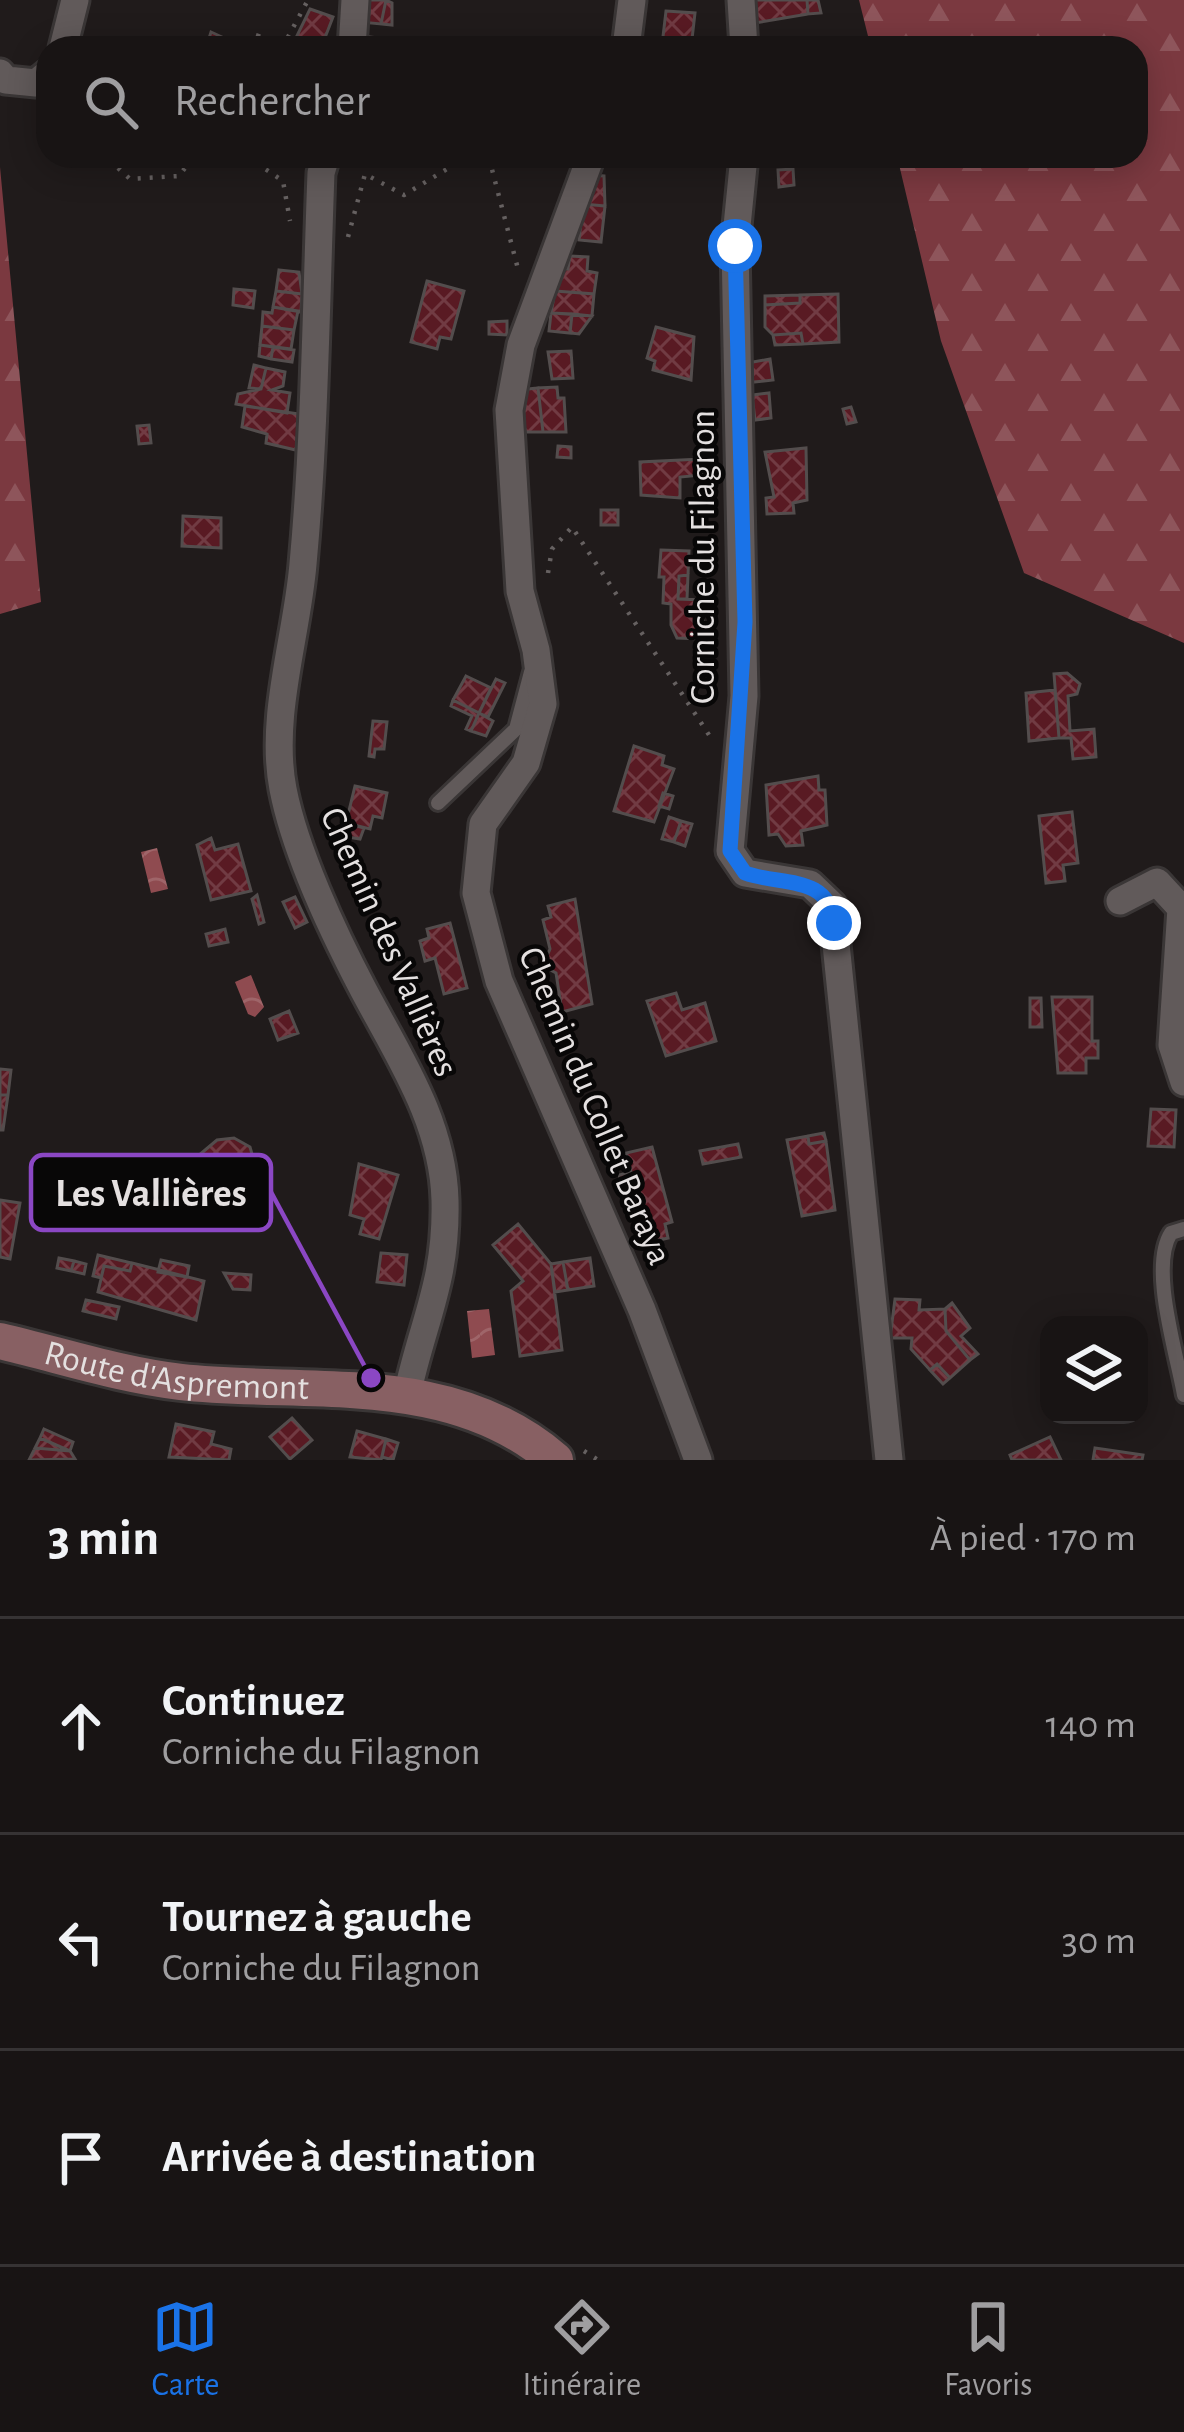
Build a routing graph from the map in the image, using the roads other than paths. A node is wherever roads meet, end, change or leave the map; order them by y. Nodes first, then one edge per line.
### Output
1 (75, 0) edge
2 (355, 0) edge
3 (632, 0) edge
4 (742, 0) edge
5 (67, 36) edge
6 (353, 36) edge
7 (628, 36) edge
8 (744, 36) edge
9 (0, 73) edge
10 (36, 83) edge
11 (325, 168) edge
12 (586, 168) edge
13 (743, 168) edge
14 (536, 650) junction
15 (438, 803) dead end
16 (1120, 901) dead end
17 (1184, 1082) edge
18 (1184, 1229) edge
19 (0, 1341) edge
20 (406, 1394) junction
21 (1184, 1395) edge
22 (555, 1460) edge
23 (698, 1460) edge
24 (889, 1460) edge

1 - 5 street
2 - 6 street
3 - 7 street
4 - 8 street
9 - 10 street
11 - 20 street, Chemin des Vallières
12 - 14 street, Chemin du Collet Baraya
13 - 24 street, Corniche du Filagnon
14 - 15 lane
14 - 23 street, Chemin du Collet Baraya
16 - 17 street
18 - 21 lane
19 - 20 street, Route d'Aspremont
20 - 22 street, Route d'Aspremont

